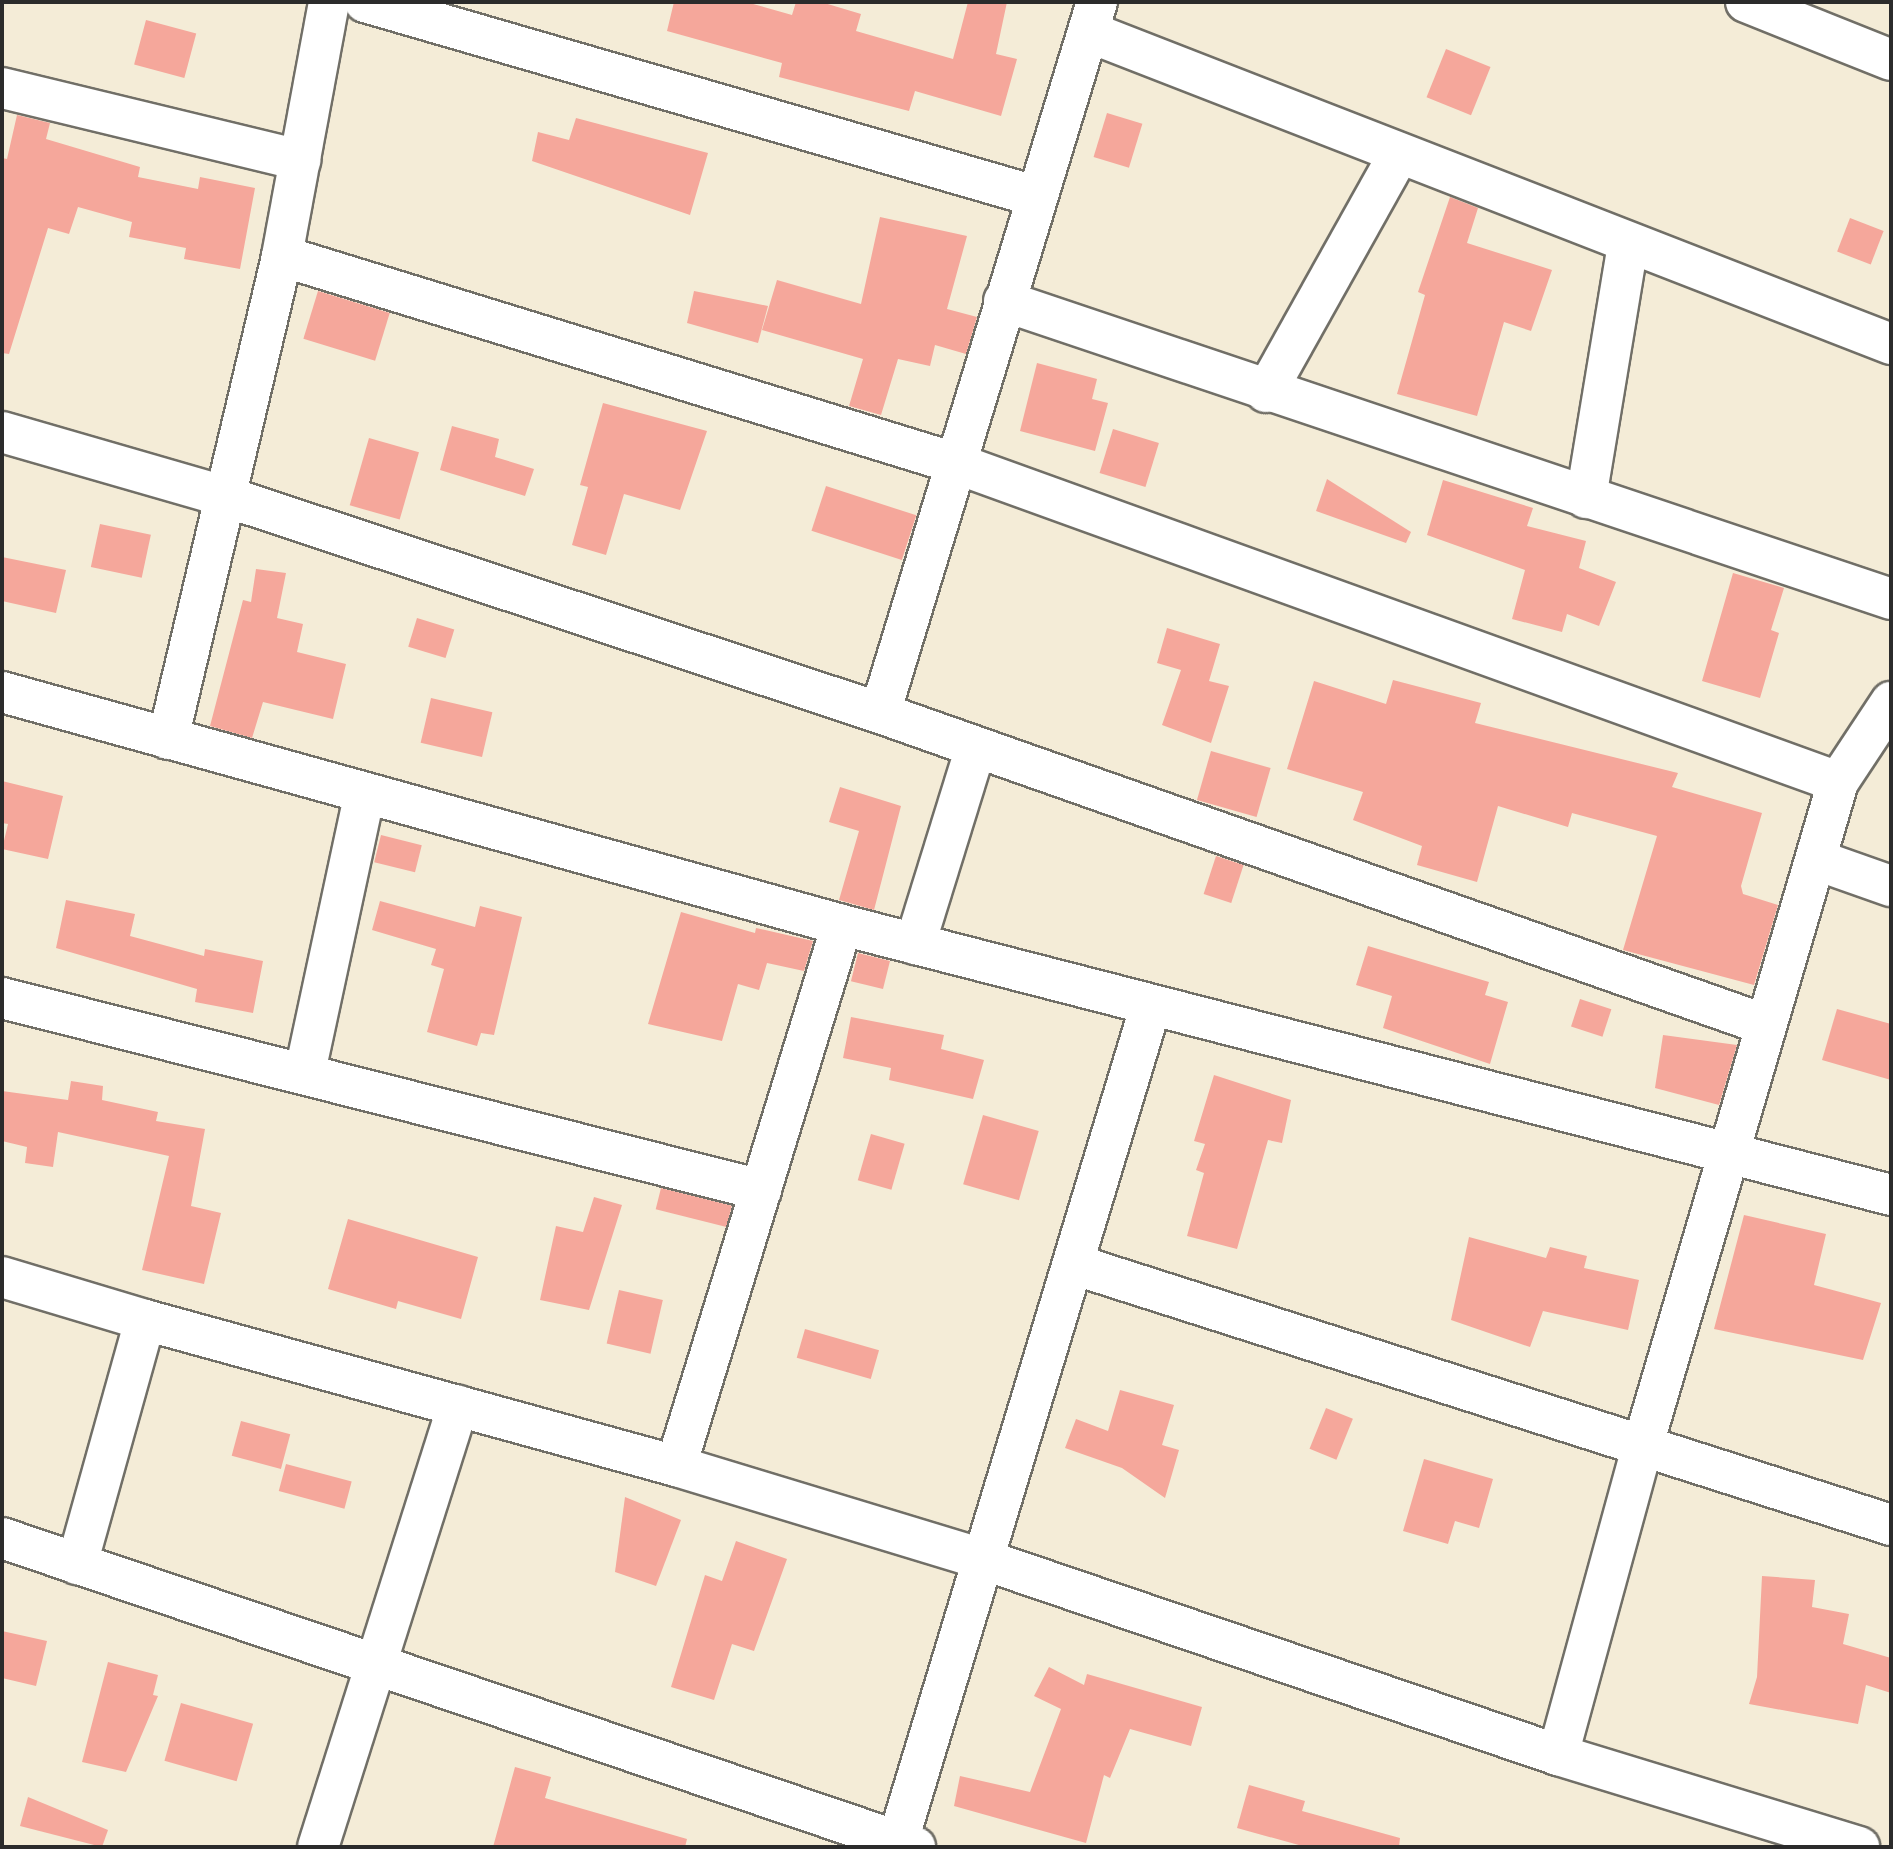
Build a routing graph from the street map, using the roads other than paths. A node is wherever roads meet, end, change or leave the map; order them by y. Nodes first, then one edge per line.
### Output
1 (329, 2) edge
2 (365, 2) edge
3 (1746, 2) edge
4 (1093, 17) edge
5 (1891, 60) edge
6 (2, 88) edge
7 (1399, 154) junction
8 (300, 160) junction
9 (1035, 196) junction
10 (1628, 245) junction
11 (282, 256) junction
12 (1004, 301) junction
13 (1891, 344) edge
14 (1266, 392) junction
15 (2, 432) edge
16 (955, 463) junction
17 (224, 496) junction
18 (1586, 498) junction
19 (1891, 599) edge
20 (2, 692) edge
21 (1891, 702) edge
22 (880, 713) junction
23 (168, 739) junction
24 (976, 747) junction
25 (1838, 782) junction
26 (364, 796) junction
27 (1817, 860) junction
28 (1891, 886) edge
29 (842, 925) junction
30 (915, 944) junction
31 (2, 998) edge
32 (1151, 1005) junction
33 (1766, 1025) junction
34 (305, 1072) junction
35 (1726, 1155) junction
36 (761, 1190) junction
37 (1891, 1195) edge
38 (1076, 1265) junction
39 (2, 1277) edge
40 (145, 1320) junction
41 (458, 1406) junction
42 (1642, 1448) junction
43 (676, 1466) junction
44 (1891, 1525) edge
45 (2, 1538) edge
46 (985, 1560) junction
47 (77, 1564) junction
48 (377, 1667) junction
49 (1558, 1755) junction
50 (903, 1845) edge
51 (318, 1847) edge
52 (1859, 1847) edge

1 - 8 street
2 - 9 street
3 - 5 street
4 - 7 street
4 - 9 street
6 - 8 street
7 - 10 street
7 - 14 street
8 - 11 street
9 - 12 street
10 - 13 street
10 - 18 street
11 - 16 street
11 - 17 street
12 - 14 street
12 - 16 street
14 - 18 street
15 - 17 street
16 - 22 street
16 - 25 street
17 - 22 street
17 - 23 street
18 - 19 street
20 - 23 street
21 - 25 street
22 - 24 street
23 - 26 street
24 - 30 street
24 - 33 street
25 - 27 street
26 - 29 street
26 - 34 street
27 - 28 street
27 - 33 street
29 - 30 street
29 - 36 street
30 - 32 street
31 - 34 street
32 - 35 street
32 - 38 street
33 - 35 street
34 - 36 street
35 - 37 street
35 - 42 street
36 - 43 street
38 - 42 street
38 - 46 street
39 - 40 street
40 - 41 street
40 - 47 street
41 - 43 street
41 - 48 street
42 - 44 street
42 - 49 street
43 - 46 street
45 - 47 street
46 - 49 street
46 - 50 street
47 - 48 street
48 - 50 street
48 - 51 street
49 - 52 street

